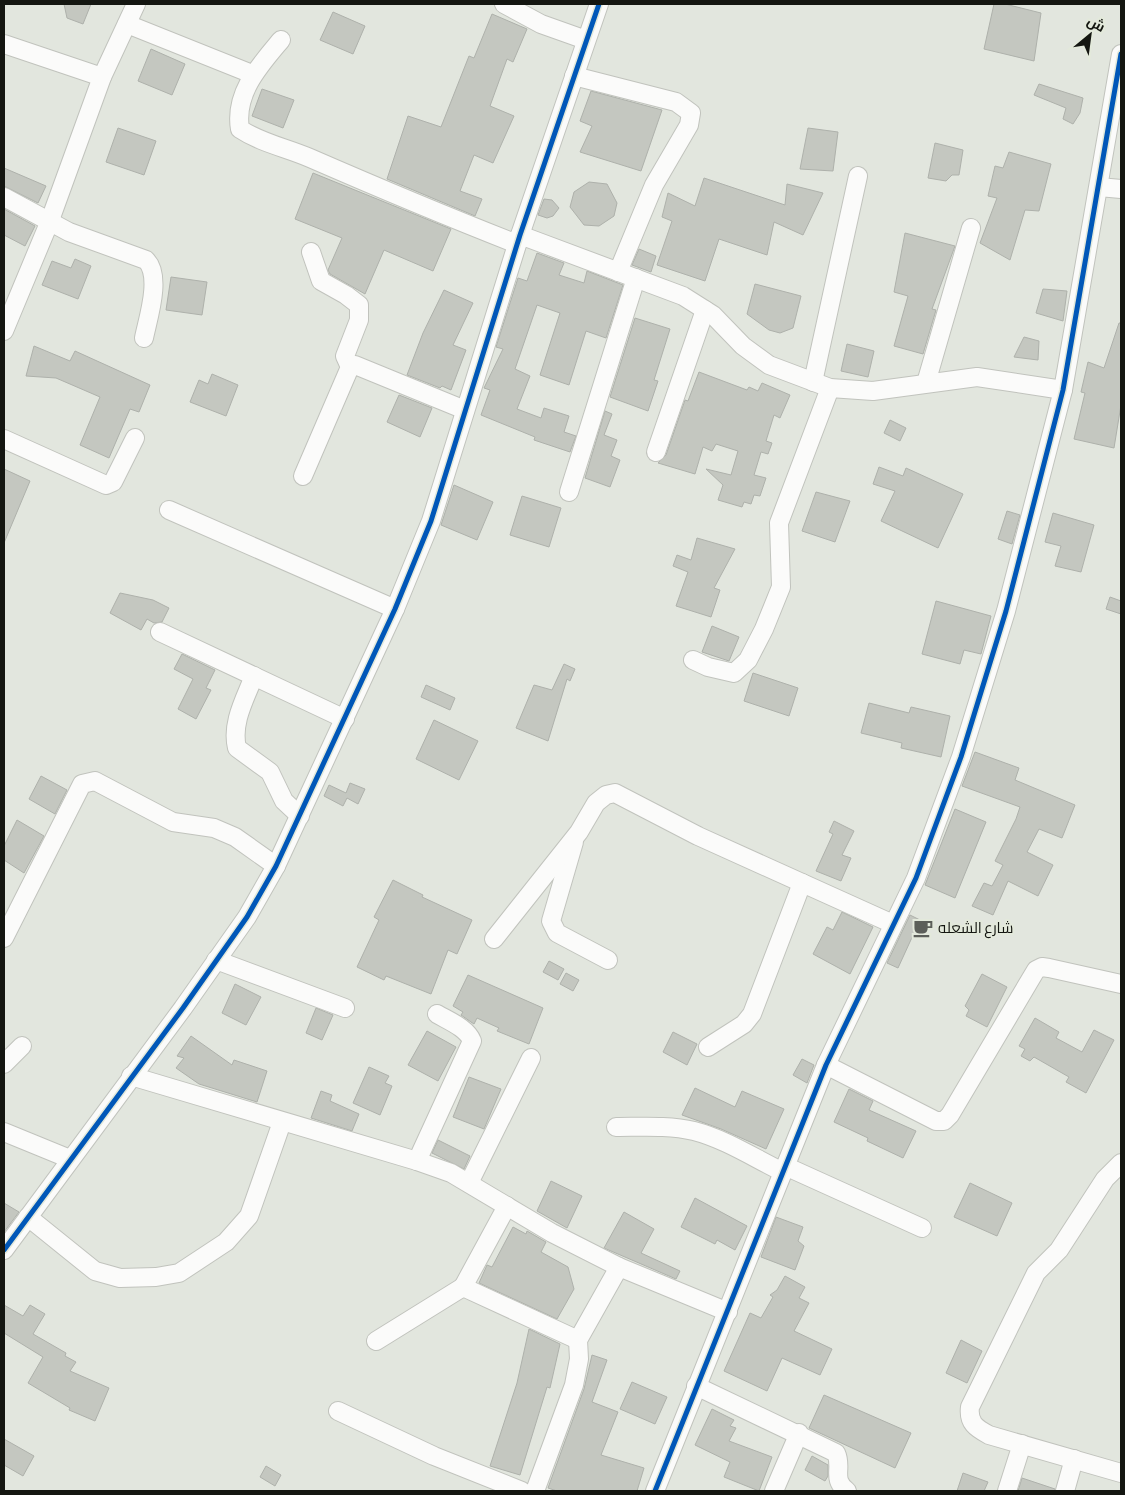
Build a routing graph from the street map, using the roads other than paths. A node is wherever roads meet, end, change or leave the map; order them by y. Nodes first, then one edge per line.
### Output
1 (136, 4) edge
2 (504, 4) edge
3 (599, 4) edge
4 (127, 24) junction
5 (282, 40) dead end
6 (586, 40) junction
7 (4, 44) edge
8 (1121, 54) edge
9 (252, 74) junction
10 (574, 76) junction
11 (102, 77) junction
12 (858, 176) dead end
13 (1099, 187) junction
14 (1121, 189) edge
15 (4, 197) edge
16 (50, 223) junction
17 (972, 228) dead end
18 (519, 240) junction
19 (311, 252) dead end
20 (618, 272) junction
21 (636, 278) junction
22 (706, 310) junction
23 (4, 331) edge
24 (144, 338) dead end
25 (350, 367) junction
26 (813, 382) junction
27 (926, 382) junction
28 (830, 388) junction
29 (1063, 390) junction
30 (465, 410) junction
31 (135, 438) dead end
32 (4, 439) edge
33 (656, 452) dead end
34 (302, 476) dead end
35 (569, 492) dead end
36 (169, 510) dead end
37 (395, 609) junction
38 (160, 632) dead end
39 (693, 660) dead end
40 (254, 676) junction
41 (345, 719) junction
42 (300, 816) junction
43 (577, 835) junction
44 (276, 866) junction
45 (802, 883) junction
46 (893, 924) junction
47 (4, 938) edge
48 (494, 938) dead end
49 (216, 960) junction
50 (608, 960) dead end
51 (1121, 984) edge
52 (345, 1008) dead end
53 (437, 1014) dead end
54 (22, 1046) dead end
55 (708, 1047) dead end
56 (531, 1058) dead end
57 (4, 1064) edge
58 (826, 1066) junction
59 (131, 1076) junction
60 (282, 1122) junction
61 (616, 1126) dead end
62 (4, 1132) edge
63 (70, 1159) junction
64 (417, 1161) junction
65 (1121, 1163) edge
66 (784, 1169) junction
67 (469, 1183) junction
68 (507, 1206) junction
69 (28, 1217) junction
70 (922, 1228) dead end
71 (4, 1250) edge
72 (619, 1267) junction
73 (463, 1286) junction
74 (728, 1312) junction
75 (578, 1340) junction
76 (376, 1341) dead end
77 (696, 1386) junction
78 (338, 1411) dead end
79 (799, 1433) junction
80 (1022, 1444) junction
81 (1074, 1460) junction
82 (1121, 1473) edge
83 (522, 1491) edge
84 (535, 1491) edge
85 (655, 1491) edge
86 (774, 1491) edge
87 (847, 1491) edge
88 (1006, 1491) edge
89 (1065, 1491) edge

1 - 4 street
2 - 6 street
3 - 6 street
4 - 9 street
4 - 11 street
5 - 9 street
6 - 10 street
7 - 11 street
8 - 13 street
9 - 18 street
10 - 18 street
10 - 20 street
11 - 16 street
12 - 26 street
13 - 14 street
13 - 29 street
15 - 16 street
16 - 23 street
16 - 24 street
17 - 27 street
18 - 20 street
18 - 30 street
19 - 25 street
20 - 21 street
21 - 22 street
21 - 35 street
22 - 26 street
22 - 33 street
25 - 30 street
25 - 34 street
26 - 28 street
27 - 28 street
27 - 29 street
28 - 39 street
29 - 46 street
30 - 37 street
31 - 32 street
36 - 37 street
37 - 41 street
38 - 40 street
40 - 41 street
40 - 42 street
41 - 42 street
42 - 44 street
43 - 45 street
43 - 48 street
43 - 50 street
44 - 47 street
44 - 49 street
45 - 46 street
45 - 55 street
46 - 58 street
49 - 52 street
49 - 59 street
51 - 58 street
53 - 64 street
54 - 57 street
56 - 67 street
58 - 66 street
59 - 60 street
59 - 63 street
60 - 64 street
60 - 69 street
61 - 66 street
62 - 63 street
63 - 69 street
64 - 67 street
65 - 80 street
66 - 70 street
66 - 74 street
67 - 68 street
68 - 72 street
68 - 73 street
69 - 71 street
72 - 74 street
72 - 75 street
73 - 75 street
73 - 76 street
74 - 77 street
75 - 84 street
77 - 79 street
77 - 85 street
78 - 83 street
79 - 86 street
79 - 87 street
80 - 81 street
80 - 88 street
81 - 82 street
81 - 89 street

